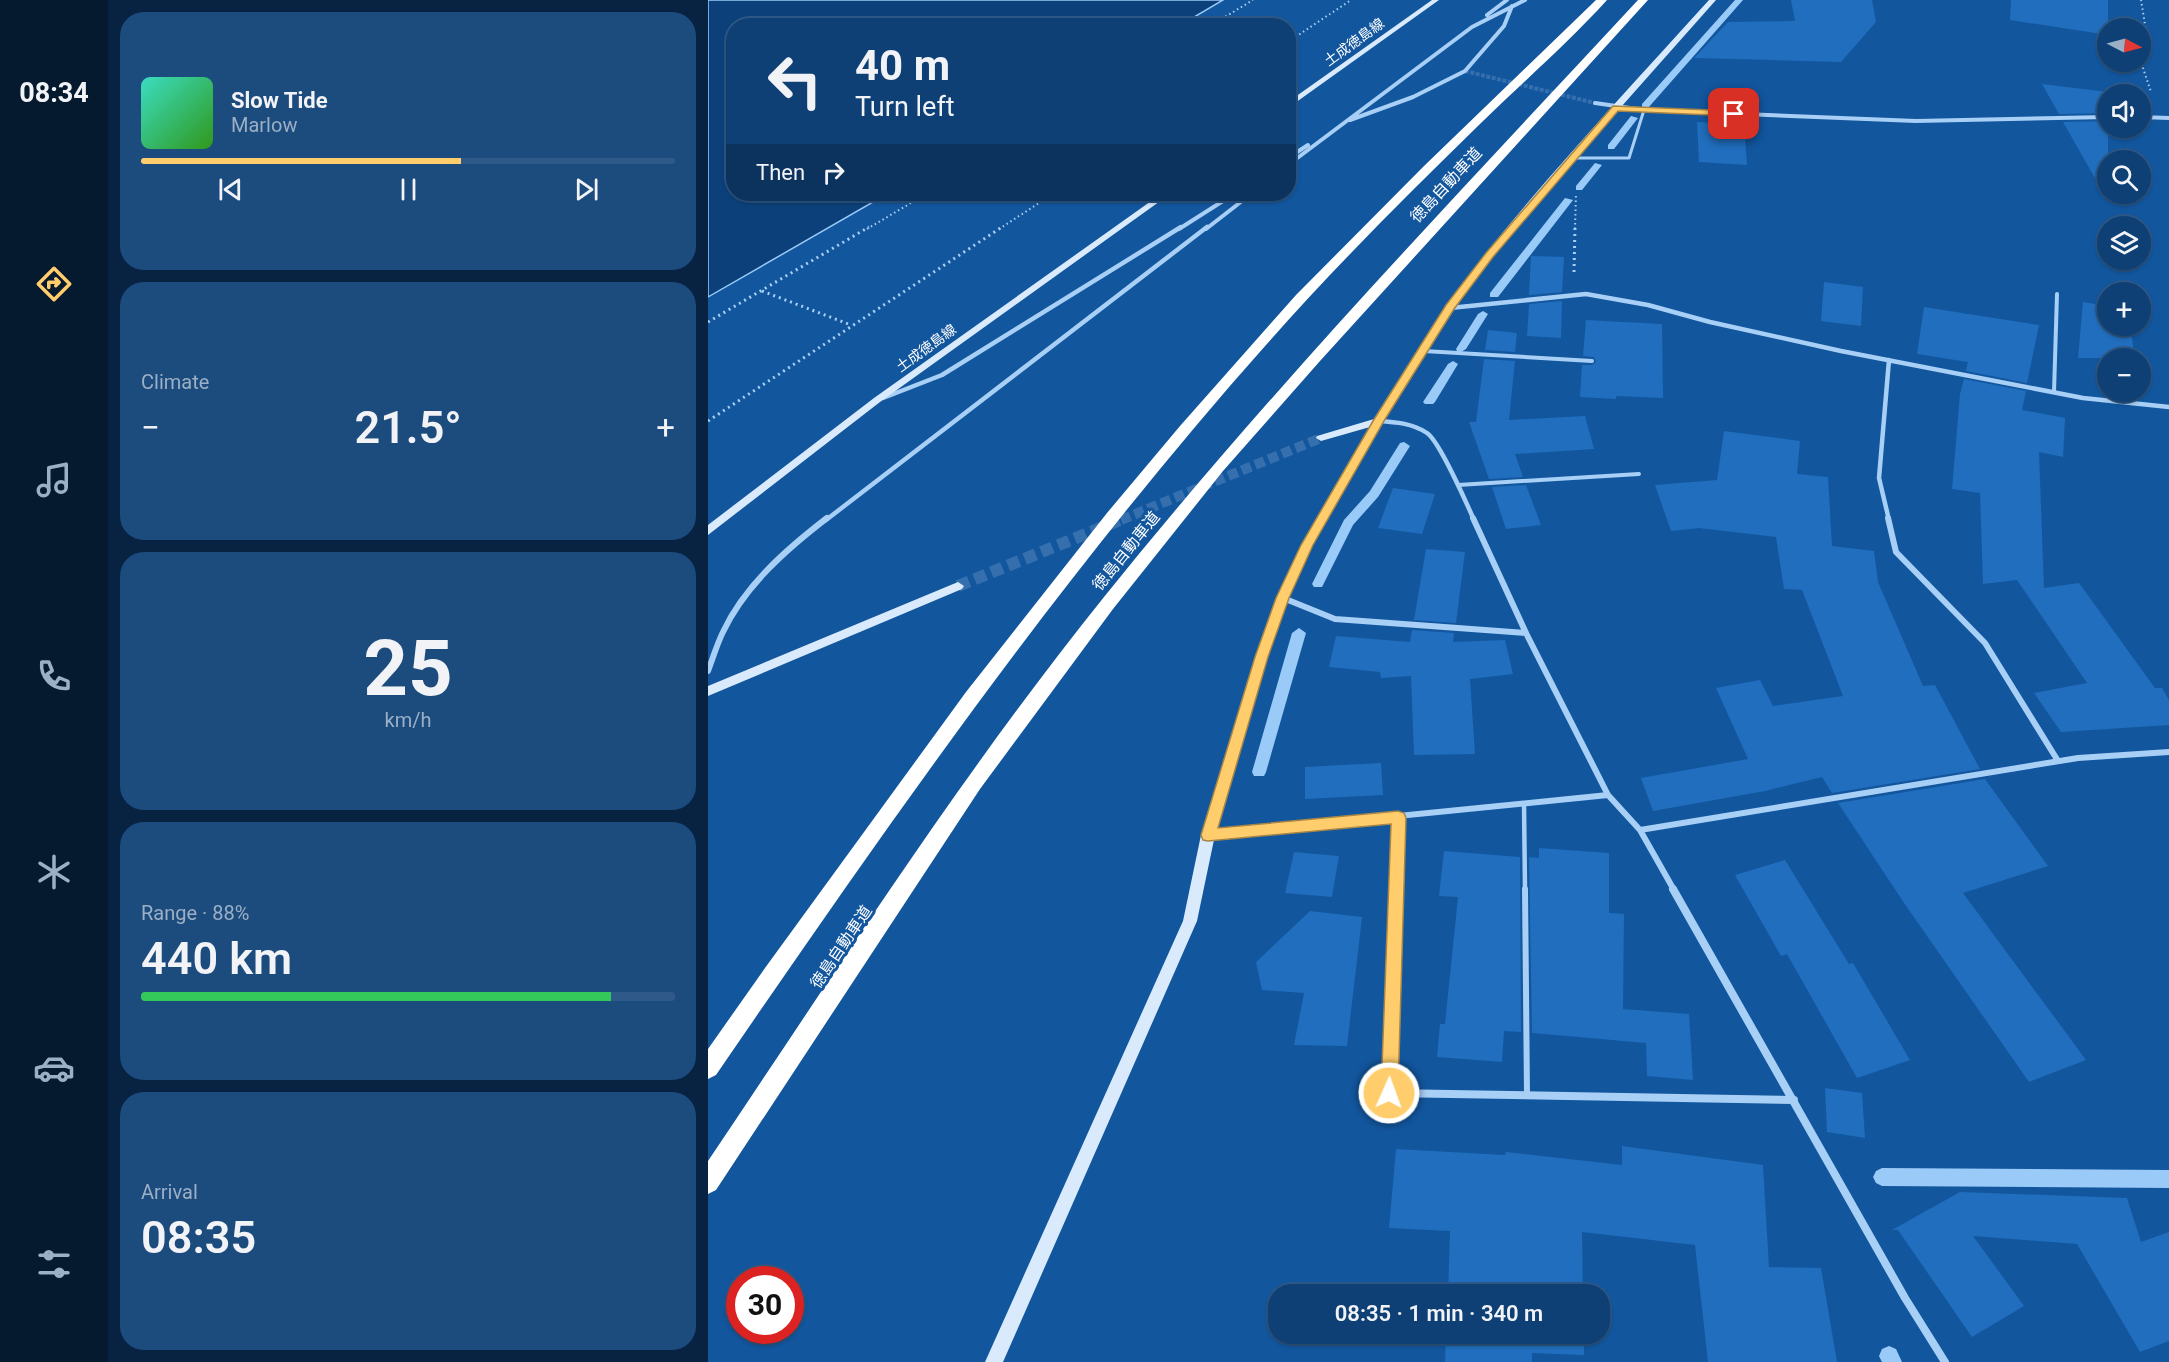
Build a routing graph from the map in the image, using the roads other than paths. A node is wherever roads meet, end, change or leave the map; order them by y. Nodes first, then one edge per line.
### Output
1 (1436, 0) edge
2 (1507, 0) edge
3 (1525, 0) edge
4 (1602, 0) edge
5 (1643, 0) edge
6 (1713, 0) edge
7 (1512, 6) junction
8 (1472, 27) junction
9 (1296, 100) edge
10 (1595, 103) tunnel mouth
11 (1616, 108) junction
12 (1644, 111) junction
13 (2097, 117) edge
14 (2151, 117) edge
15 (2169, 118) edge
16 (1344, 122) junction
17 (1296, 153) edge
18 (1571, 158) junction
19 (1296, 159) edge
20 (1156, 201) edge
21 (1222, 201) edge
22 (1242, 201) edge
23 (2057, 294) dead end
24 (1450, 308) junction
25 (1422, 351) junction
26 (1889, 360) junction
27 (1592, 361) dead end
28 (2054, 392) junction
29 (877, 400) junction
30 (2169, 407) edge
31 (1378, 421) junction
32 (1321, 438) tunnel mouth
33 (1639, 474) dead end
34 (1458, 485) junction
35 (708, 531) edge
36 (958, 586) tunnel mouth
37 (1283, 598) junction
38 (1526, 633) junction
39 (708, 670) edge
40 (708, 691) edge
41 (2169, 752) edge
42 (2058, 761) junction
43 (1608, 795) junction
44 (1524, 804) junction
45 (1398, 818) junction
46 (1640, 830) junction
47 (1208, 835) junction
48 (708, 1068) edge
49 (1527, 1095) junction
50 (1794, 1100) junction
51 (708, 1182) edge
52 (994, 1362) edge
53 (1945, 1362) edge

1 - 9 street, 土成徳島線
2 - 8 street
3 - 7 street
4 - 48 highway, 徳島自動車道
5 - 51 highway, 徳島自動車道
6 - 11 street
7 - 8 street
7 - 16 street
8 - 16 street
10 - 11 street
11 - 12 street
11 - 18 street
12 - 13 street
12 - 18 lane
14 - 15 street
16 - 17 street
16 - 19 street
18 - 24 street
20 - 29 street, 土成徳島線
21 - 29 street
22 - 39 street
23 - 28 lane
24 - 25 street
24 - 26 street
25 - 27 lane
25 - 31 street
26 - 28 street
26 - 42 street
28 - 30 street
29 - 35 street, 土成徳島線
31 - 32 street
31 - 34 street
31 - 37 street
33 - 34 lane
34 - 38 street
36 - 40 street
37 - 38 street
37 - 47 street
38 - 43 street
41 - 42 street
42 - 46 street
43 - 44 street
43 - 46 street
44 - 45 street
44 - 49 lane
45 - 47 street
45 - 49 street
46 - 50 street
47 - 52 street
49 - 50 street
50 - 53 street

